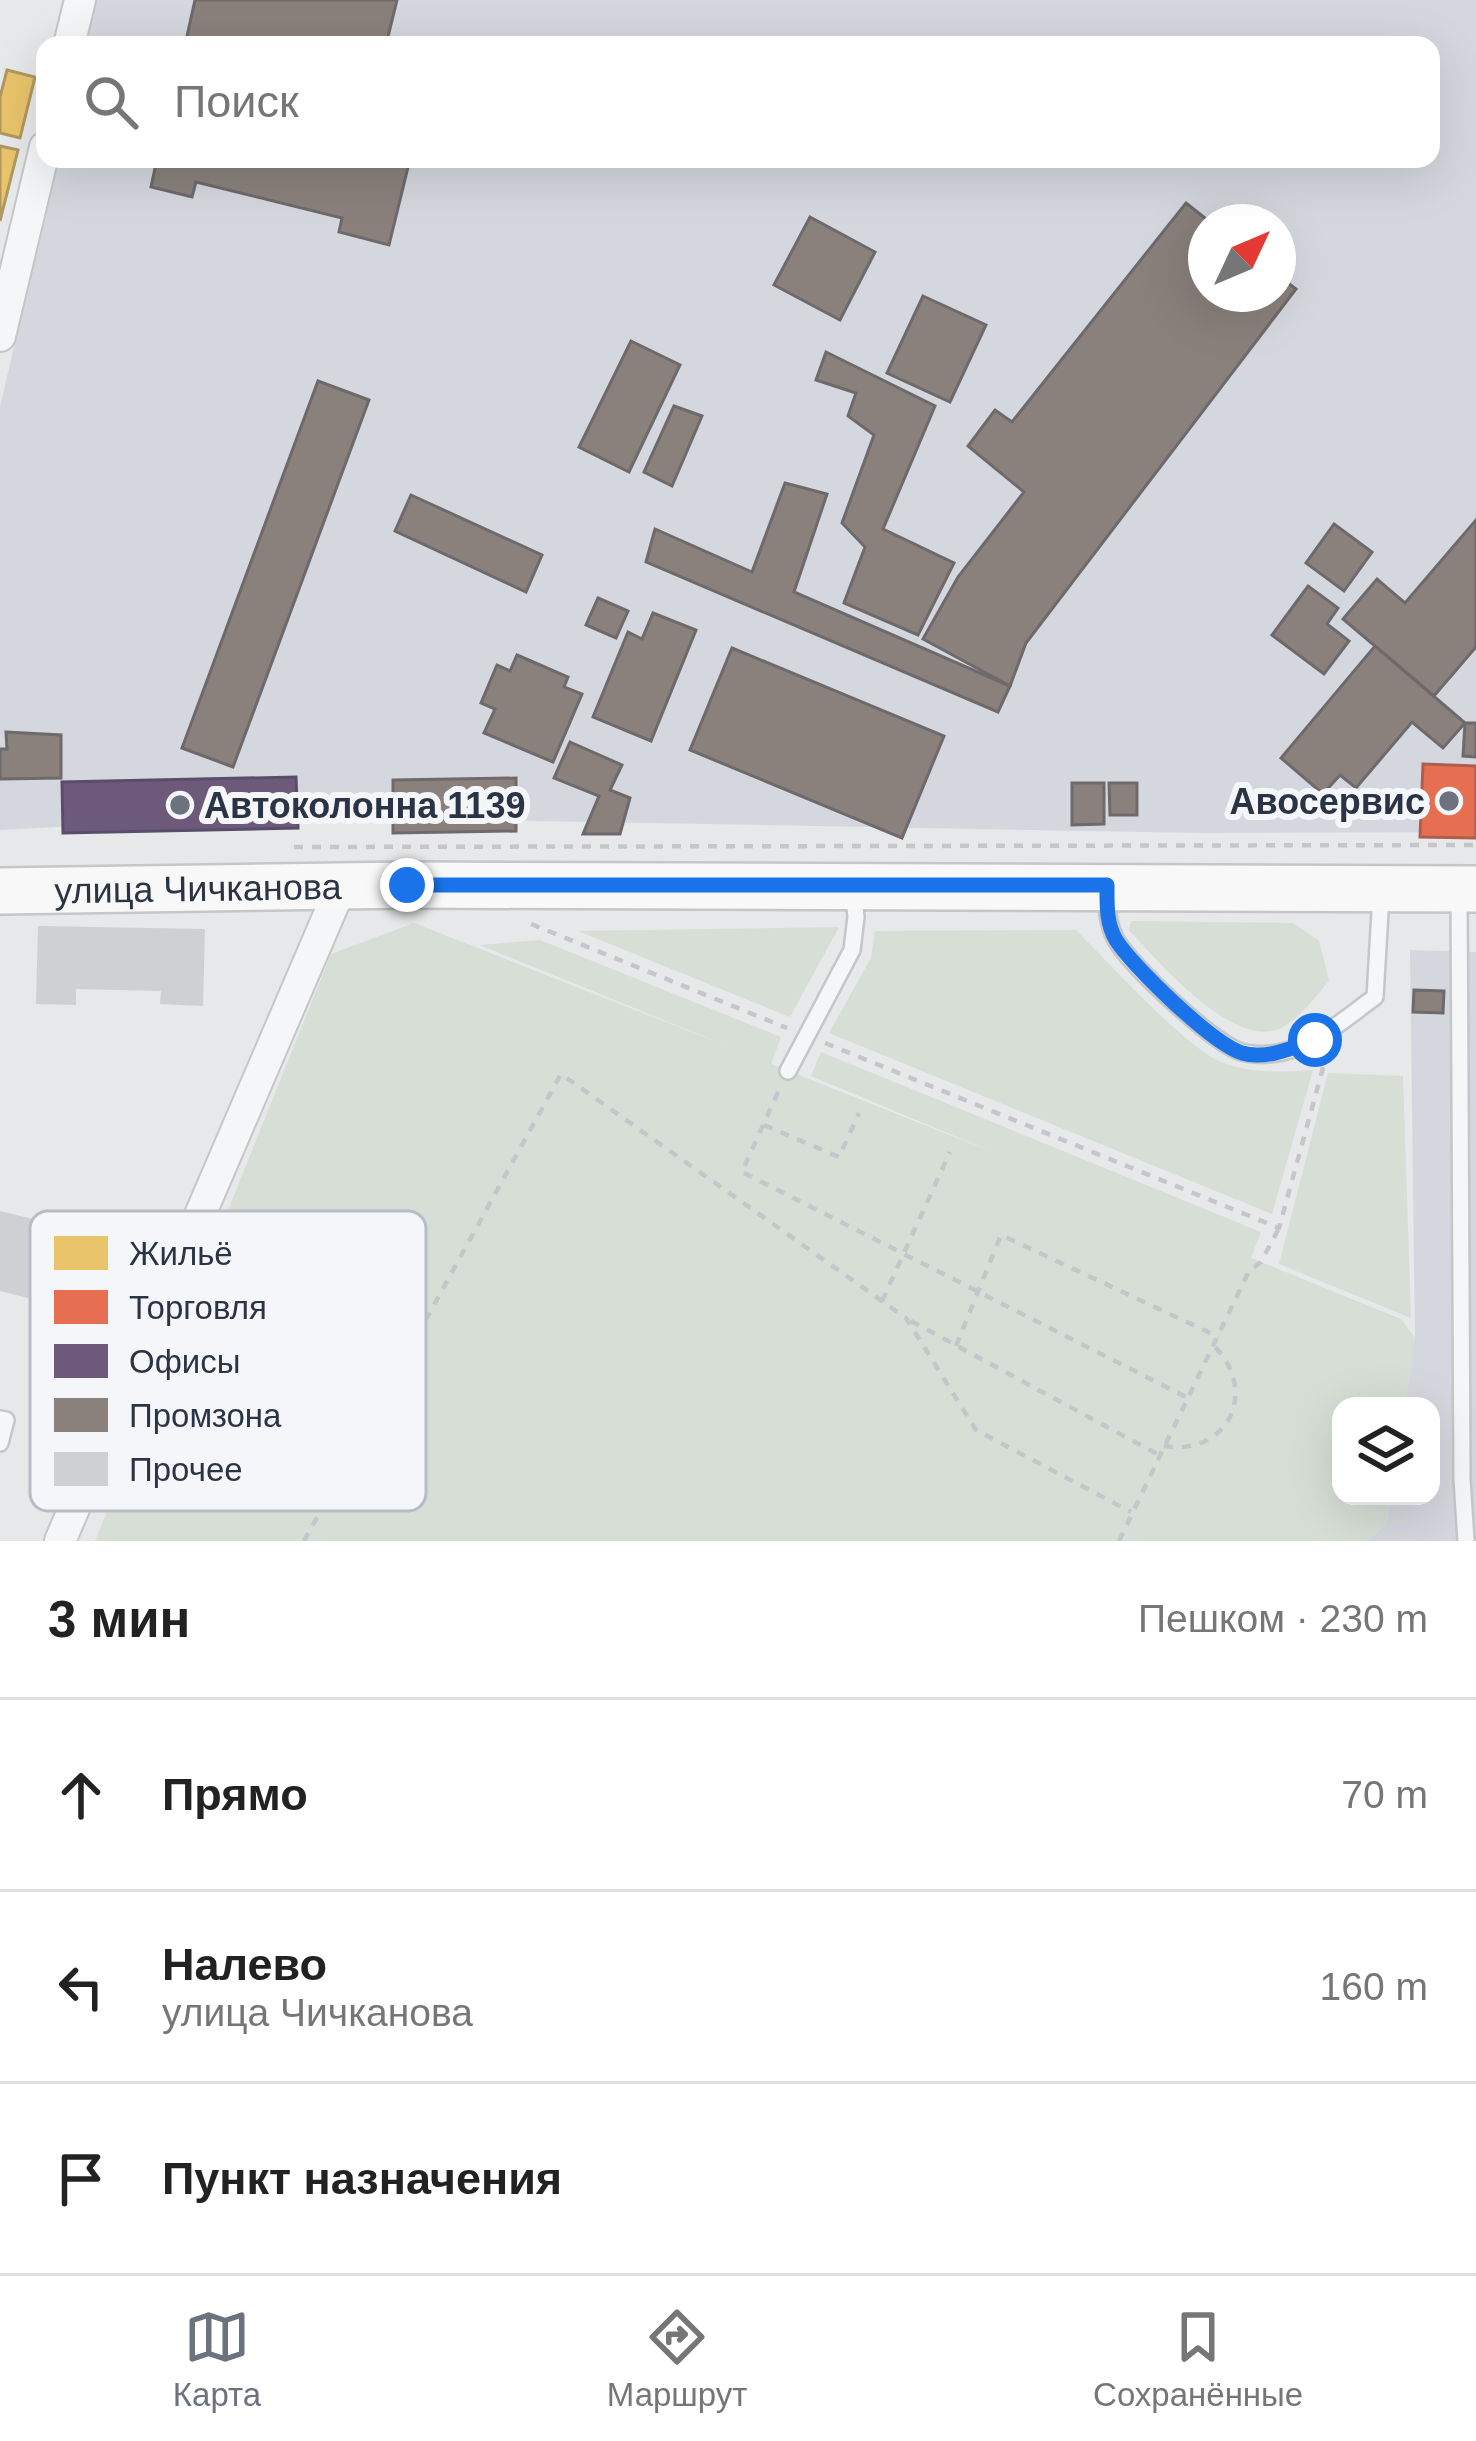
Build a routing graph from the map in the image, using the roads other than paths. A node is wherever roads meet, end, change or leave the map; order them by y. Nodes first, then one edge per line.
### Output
1 (80, 0) edge
2 (71, 36) edge
3 (39, 168) edge
4 (6, 285) edge
5 (0, 336) edge
6 (853, 885) junction
7 (1107, 885) junction
8 (1382, 886) junction
9 (340, 889) junction
10 (1467, 889) edge
11 (0, 891) edge
12 (1468, 979) edge
13 (788, 1071) road end
14 (202, 1211) edge
15 (0, 1419) edge
16 (0, 1443) edge
17 (73, 1511) edge
18 (60, 1541) edge
19 (1466, 1541) edge

1 - 2 street
3 - 4 street
4 - 5 street
6 - 7 main road, улица Чичканова
6 - 9 main road, улица Чичканова
6 - 13 lane
7 - 8 main road, улица Чичканова
7 - 8 lane
8 - 10 main road, улица Чичканова
9 - 11 main road, улица Чичканова
9 - 14 street
10 - 12 lane
12 - 19 lane
15 - 16 lane
17 - 18 street

